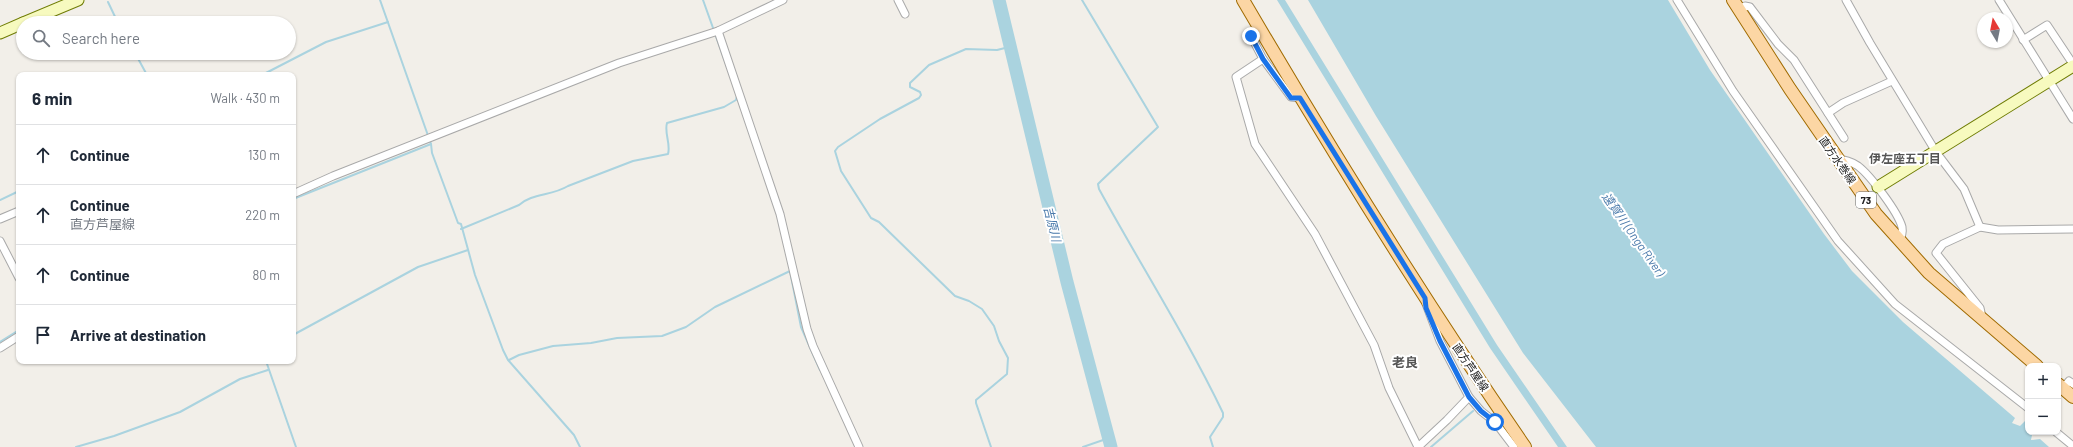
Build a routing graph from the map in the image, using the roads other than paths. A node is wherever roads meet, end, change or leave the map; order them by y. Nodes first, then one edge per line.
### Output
1 (78, 0) edge
2 (783, 0) edge
3 (898, 0) edge
4 (1243, 0) edge
5 (1677, 0) edge
6 (1846, 0) edge
7 (1999, 0) edge
8 (1736, 5) edge
9 (905, 14) dead end
10 (40, 16) edge
11 (16, 26) edge
12 (718, 30) junction
13 (0, 33) edge
14 (1251, 36) dead end
15 (2023, 40) junction
16 (1263, 59) junction
17 (2073, 66) edge
18 (1892, 80) junction
19 (2049, 81) junction
20 (1300, 98) junction
21 (1828, 113) junction
22 (2073, 119) edge
23 (1844, 138) dead end
24 (1936, 152) junction
25 (1837, 159) junction
26 (1878, 188) junction
27 (296, 193) edge
28 (16, 212) edge
29 (0, 219) edge
30 (1980, 227) junction
31 (2073, 229) edge
32 (0, 241) edge
33 (1899, 241) junction
34 (16, 272) edge
35 (1425, 298) junction
36 (1982, 319) junction
37 (16, 338) edge
38 (0, 348) edge
39 (2033, 363) edge
40 (2065, 385) edge
41 (1469, 397) junction
42 (2073, 397) edge
43 (2025, 406) edge
44 (2060, 435) edge
45 (2073, 446) edge
46 (859, 447) edge
47 (1418, 447) edge
48 (1514, 447) edge
49 (1525, 447) edge

1 - 10 street
2 - 12 street
3 - 9 street
4 - 20 main road, 直方芦屋線
5 - 43 street
6 - 18 street
7 - 15 street
8 - 21 street
8 - 25 main road, 直方水巻線 / 73
11 - 13 street
12 - 27 street
12 - 46 street
14 - 16 street
15 - 17 street
15 - 19 street
16 - 20 street
16 - 47 street
17 - 19 street
18 - 21 street
18 - 24 street
19 - 22 street
19 - 24 street
20 - 35 main road, 直方芦屋線
21 - 23 street
24 - 26 street
24 - 30 street
25 - 26 street
25 - 33 main road, 直方水巻線 / 73
26 - 33 street
28 - 29 street
30 - 31 street
30 - 36 street
32 - 34 street
33 - 36 main road, 直方水巻線 / 73
35 - 41 street
35 - 49 main road, 直方芦屋線
36 - 39 main road, 直方水巻線 / 73
37 - 38 street
40 - 42 main road
41 - 47 street
41 - 48 street
44 - 45 street

